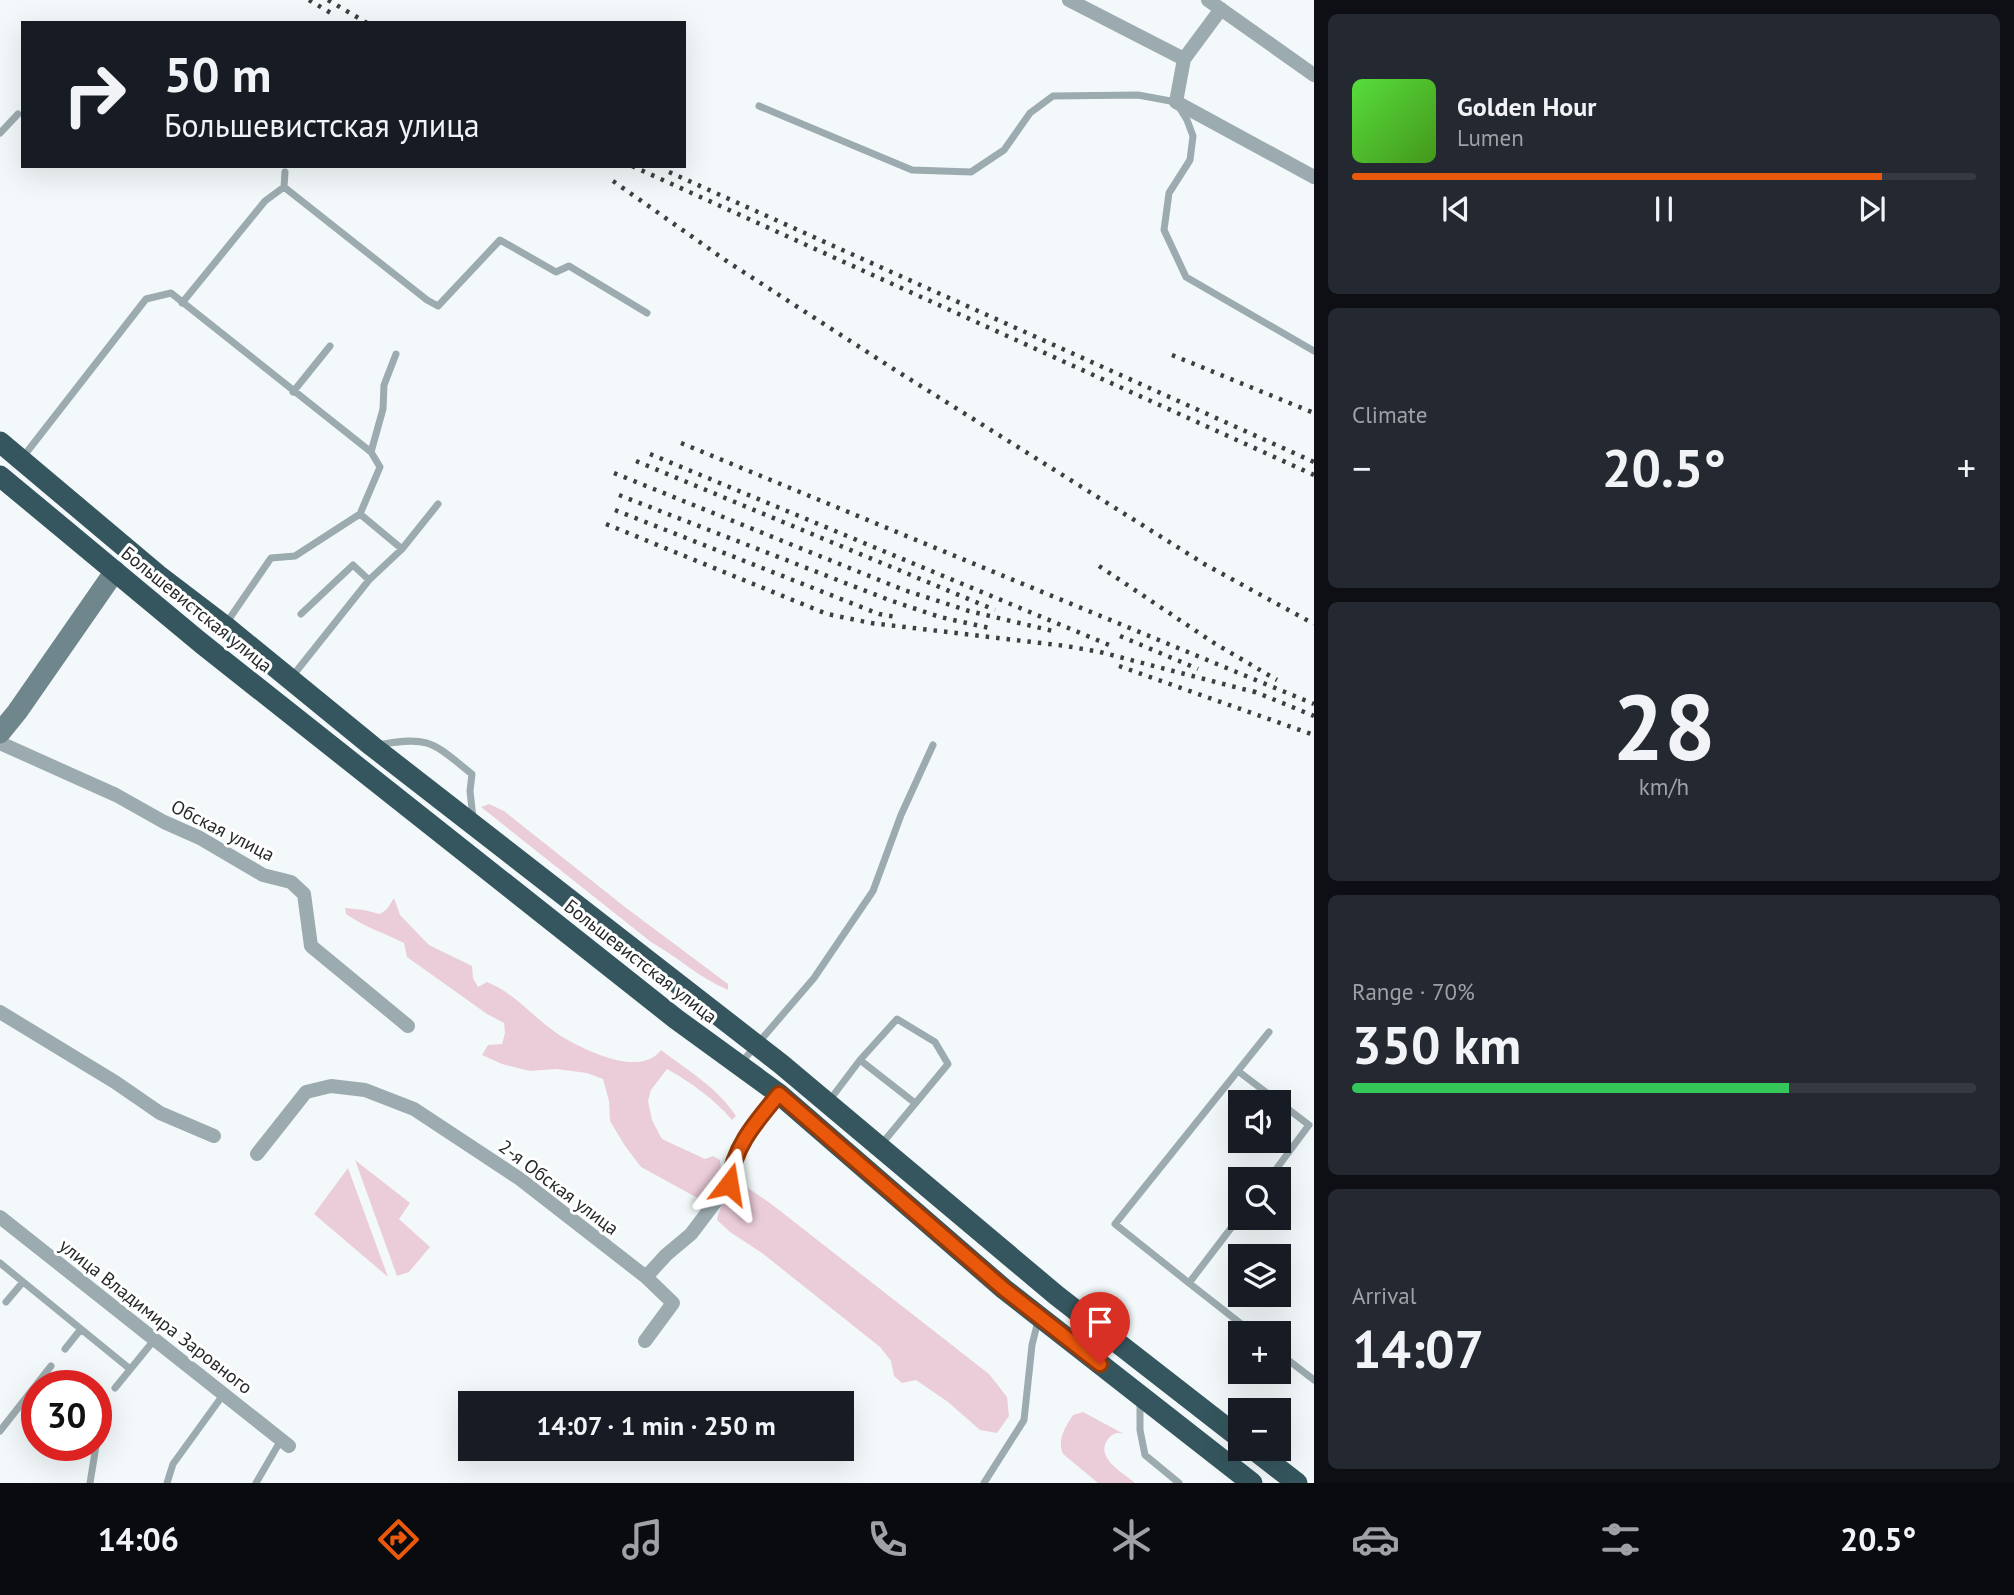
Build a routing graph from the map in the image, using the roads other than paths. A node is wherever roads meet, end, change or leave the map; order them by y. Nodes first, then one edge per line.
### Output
1 (1069, 0) edge
2 (1208, 0) edge
3 (1221, 9) junction
4 (1184, 59) junction
5 (1314, 75) edge
6 (1176, 102) junction
7 (759, 106) dead end
8 (18, 114) dead end
9 (0, 133) edge
10 (285, 172) dead end
11 (1314, 177) edge
12 (284, 187) junction
13 (182, 303) junction
14 (647, 313) dead end
15 (330, 346) dead end
16 (1314, 351) edge
17 (396, 354) dead end
18 (293, 392) junction
19 (0, 442) edge
20 (371, 452) junction
21 (20, 460) junction
22 (0, 476) edge
23 (438, 504) dead end
24 (360, 514) junction
25 (402, 549) junction
26 (115, 571) junction
27 (369, 580) junction
28 (301, 614) dead end
29 (225, 626) junction
30 (290, 679) junction
31 (0, 733) edge
32 (0, 743) edge
33 (933, 745) dead end
34 (372, 746) junction
35 (474, 826) junction
36 (0, 1012) edge
37 (408, 1026) dead end
38 (1269, 1032) dead end
39 (757, 1045) junction
40 (860, 1060) junction
41 (739, 1067) junction
42 (1238, 1071) junction
43 (779, 1094) junction
44 (827, 1103) junction
45 (915, 1104) junction
46 (1312, 1127) edge
47 (214, 1136) dead end
48 (879, 1146) junction
49 (257, 1154) dead end
50 (1279, 1167) edge
51 (0, 1217) edge
52 (1230, 1230) edge
53 (0, 1263) edge
54 (646, 1277) junction
55 (23, 1282) junction
56 (1189, 1283) junction
57 (6, 1303) dead end
58 (1039, 1317) junction
59 (1237, 1321) edge
60 (81, 1329) junction
61 (155, 1339) junction
62 (645, 1341) dead end
63 (65, 1349) dead end
64 (1291, 1362) edge
65 (51, 1366) dead end
66 (130, 1369) junction
67 (48, 1370) edge
68 (1314, 1380) edge
69 (115, 1388) dead end
70 (224, 1394) junction
71 (1140, 1395) junction
72 (21, 1406) edge
73 (1228, 1429) edge
74 (0, 1431) edge
75 (285, 1443) joint
76 (93, 1461) edge
77 (1269, 1461) edge
78 (90, 1483) edge
79 (167, 1483) edge
80 (256, 1483) edge
81 (984, 1483) edge
82 (1179, 1483) edge
83 (1252, 1483) edge
84 (1297, 1483) edge

1 - 4 street
2 - 3 street
3 - 4 street
3 - 5 street
4 - 6 street
6 - 7 lane
6 - 11 street
6 - 16 lane
8 - 9 lane
10 - 12 lane
12 - 13 lane
12 - 14 lane
13 - 18 lane
13 - 21 lane
15 - 18 lane
17 - 20 lane
18 - 20 lane
19 - 21 highway, Большевистская улица
20 - 24 lane
21 - 29 highway, Большевистская улица
22 - 26 highway, Большевистская улица
23 - 25 lane
24 - 25 lane
24 - 29 lane
25 - 27 lane
26 - 31 street
26 - 41 highway, Большевистская улица
27 - 28 lane
27 - 30 lane
29 - 30 highway, Большевистская улица
30 - 34 highway, Большевистская улица
32 - 37 street, Обская улица
33 - 39 lane
34 - 35 highway, Большевистская улица
34 - 35 lane
35 - 39 highway, Большевистская улица
36 - 47 street
38 - 42 lane
39 - 41 lane
39 - 44 highway, Большевистская улица
40 - 44 lane
40 - 45 lane
40 - 45 lane
41 - 43 highway, Большевистская улица
42 - 46 lane
42 - 56 lane
43 - 54 street
43 - 58 highway, Большевистская улица
44 - 48 highway, Большевистская улица
45 - 48 lane
46 - 50 lane
48 - 73 highway, Большевистская улица
49 - 54 street, 2-я Обская улица
51 - 61 street, улица Владимира Заровного
52 - 56 lane
53 - 55 lane
54 - 62 street, 2-я Обская улица
55 - 57 lane
55 - 60 lane
56 - 59 lane
58 - 71 highway, Большевистская улица
58 - 81 lane
60 - 63 lane
60 - 66 lane
61 - 66 lane
61 - 70 street, улица Владимира Заровного
64 - 68 lane
65 - 67 lane
66 - 69 lane
70 - 75 street, улица Владимира Заровного
70 - 79 lane
71 - 82 lane
71 - 83 highway, Большевистская улица
72 - 74 lane
75 - 80 lane
76 - 78 lane
77 - 84 highway

